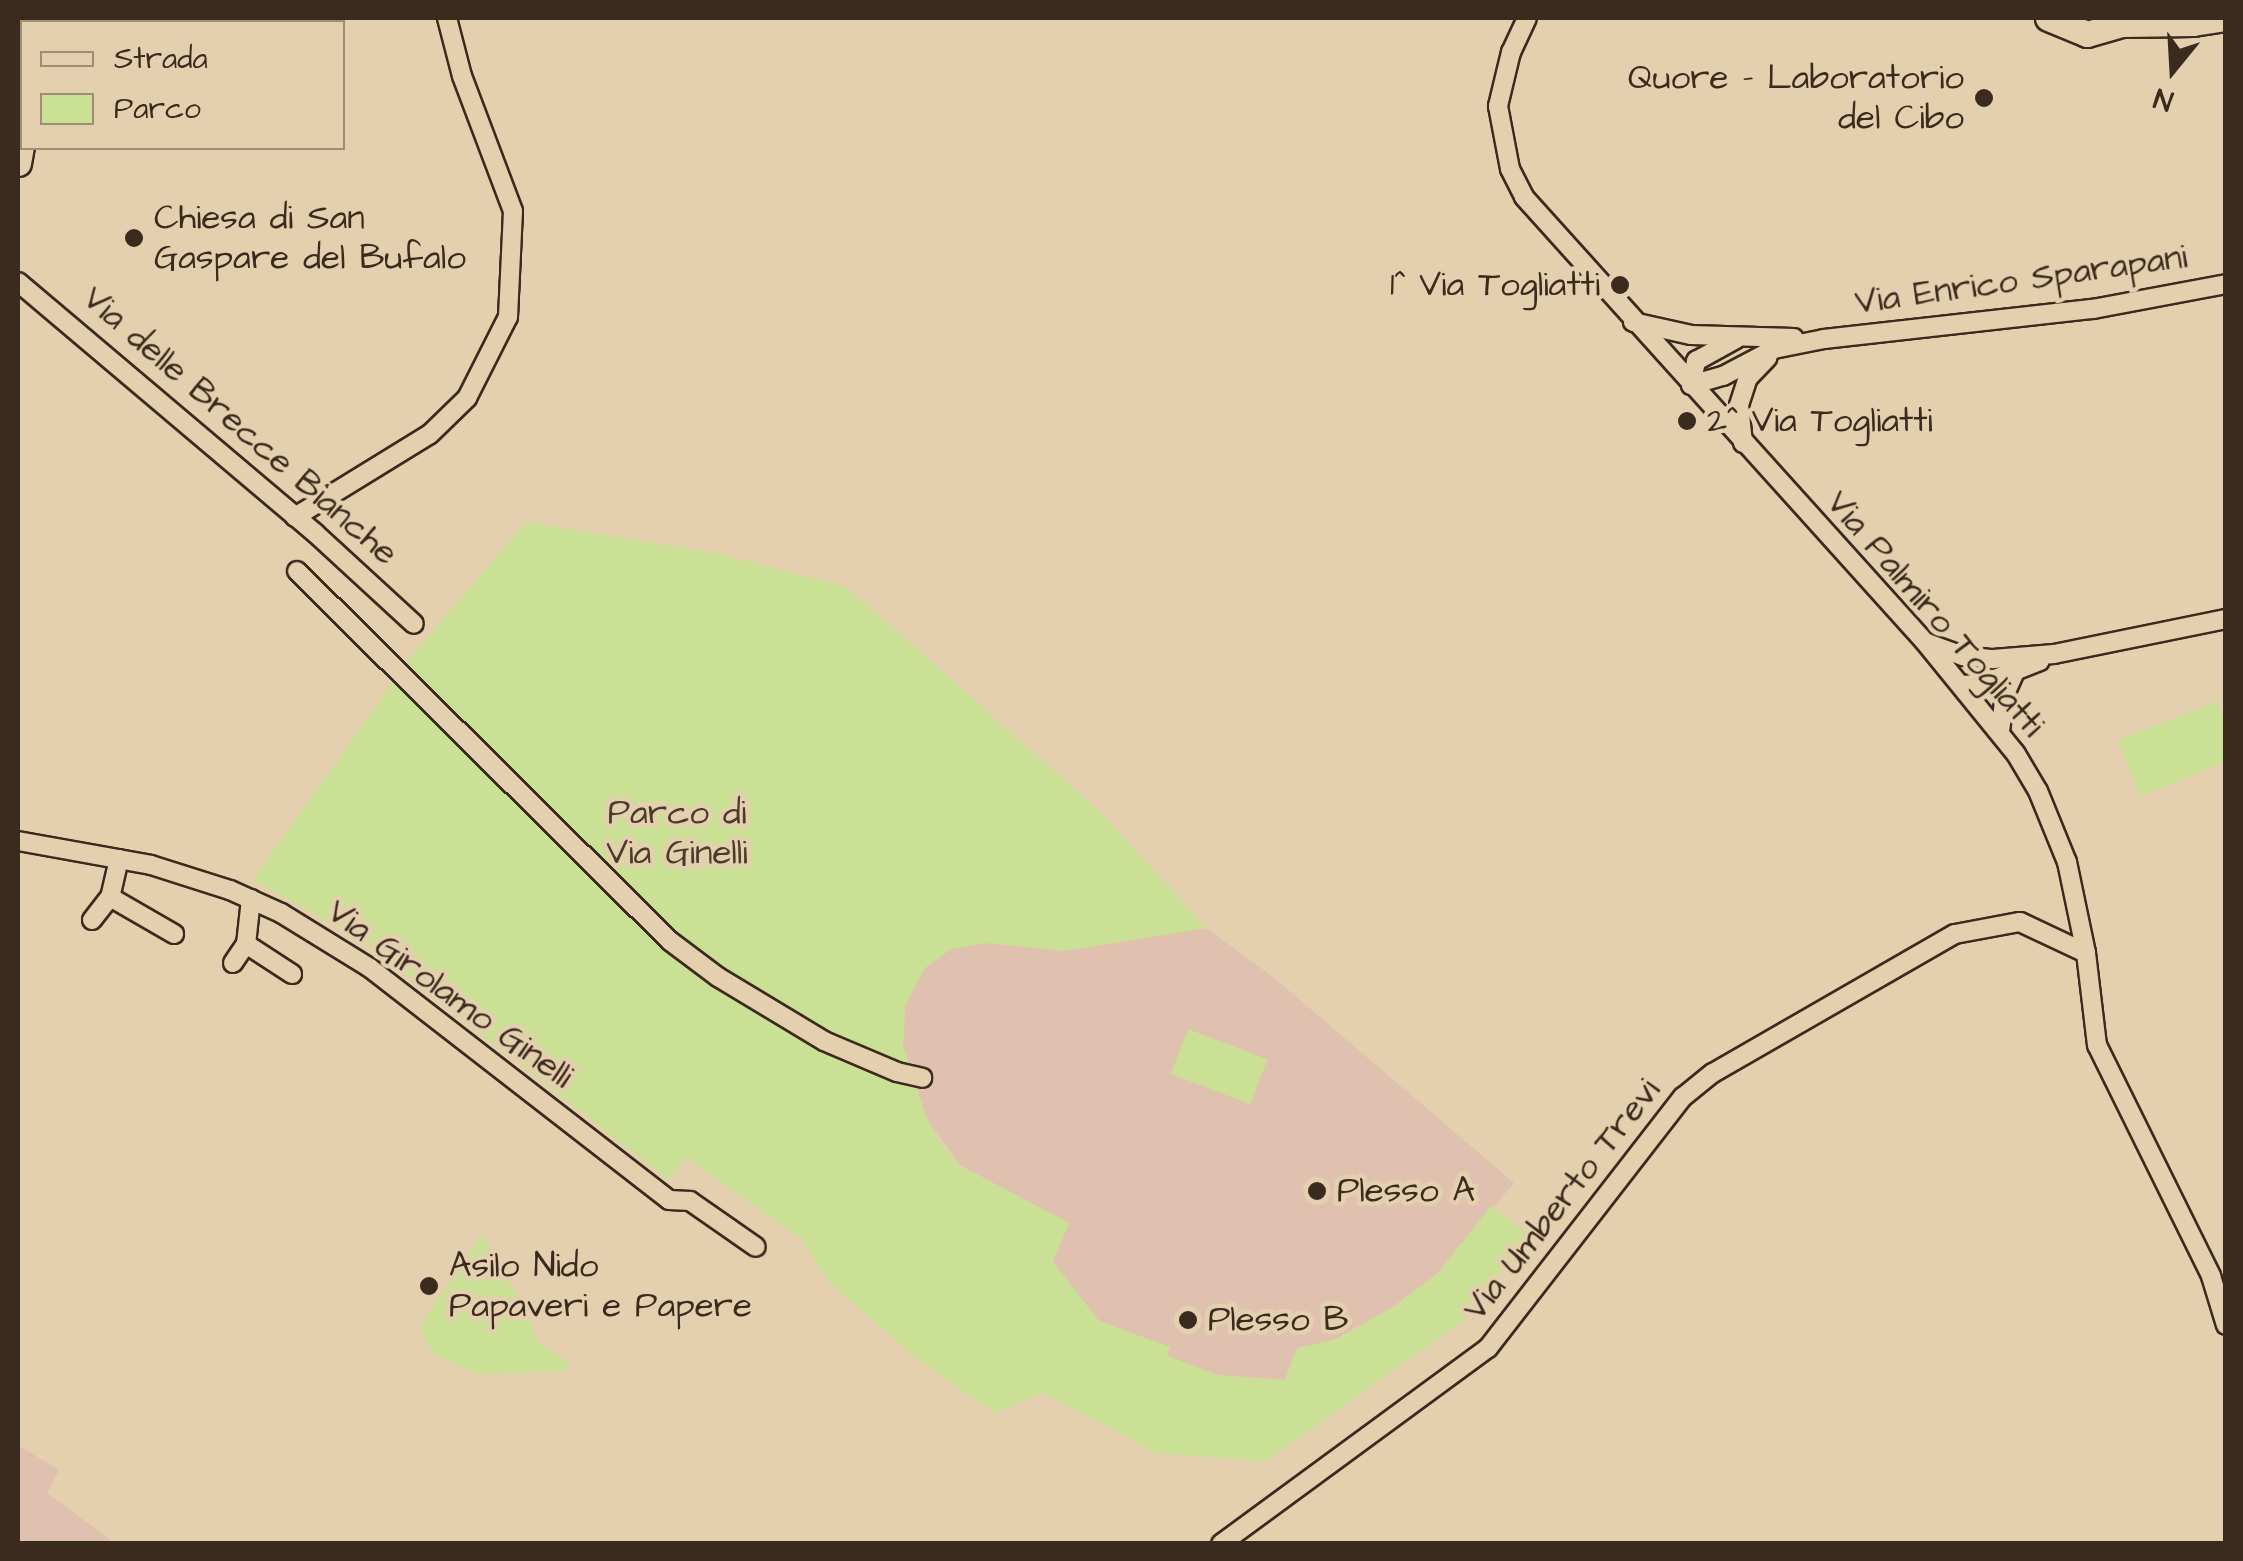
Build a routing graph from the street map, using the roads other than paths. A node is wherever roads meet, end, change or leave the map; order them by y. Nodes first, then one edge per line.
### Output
1 (447, 18) edge
2 (1527, 18) edge
3 (2053, 18) edge
4 (2226, 18) edge
5 (2117, 21) edge
6 (18, 282) edge
7 (2226, 284) edge
8 (1633, 322) junction
9 (1744, 335) junction
10 (1824, 339) junction
11 (1774, 349) junction
12 (1690, 384) junction
13 (1743, 443) junction
14 (295, 517) junction
15 (297, 570) dead end
16 (2226, 620) edge
17 (414, 624) dead end
18 (1925, 642) junction
19 (2054, 654) junction
20 (1992, 659) junction
21 (2015, 672) junction
22 (1961, 685) junction
23 (2000, 730) junction
24 (18, 842) edge
25 (119, 859) junction
26 (110, 897) junction
27 (251, 899) junction
28 (92, 920) dead end
29 (174, 934) dead end
30 (246, 944) junction
31 (2086, 953) junction
32 (233, 962) dead end
33 (292, 974) dead end
34 (922, 1078) dead end
35 (756, 1247) dead end
36 (2226, 1325) edge
37 (1220, 1544) edge

1 - 14 street
2 - 8 street, Via Palmiro Togliatti
3 - 5 street
4 - 5 street
6 - 14 street, Via delle Brecce Bianche
7 - 10 street, Via Enrico Sparapani
8 - 9 street, Via Enrico Sparapani
8 - 12 street, Via Palmiro Togliatti
9 - 10 street, Via Enrico Sparapani
9 - 12 street
10 - 11 street, Via Enrico Sparapani
11 - 12 street, Via Enrico Sparapani
11 - 13 street
12 - 13 street, Via Palmiro Togliatti
13 - 18 street, Via Palmiro Togliatti
14 - 17 street, Via delle Brecce Bianche
15 - 34 street
16 - 19 street
18 - 20 street
18 - 22 street, Via Palmiro Togliatti
19 - 20 street
19 - 21 street
20 - 22 street
21 - 22 street
21 - 23 street
22 - 23 street, Via Palmiro Togliatti
23 - 31 street, Via Palmiro Togliatti
24 - 25 street, Via Girolamo Ginelli
25 - 26 street
25 - 27 street, Via Girolamo Ginelli
26 - 28 street
26 - 29 street
27 - 30 street
27 - 35 street, Via Girolamo Ginelli
30 - 32 street
30 - 33 street
31 - 36 street, Via Palmiro Togliatti
31 - 37 street, Via Umberto Trevi

